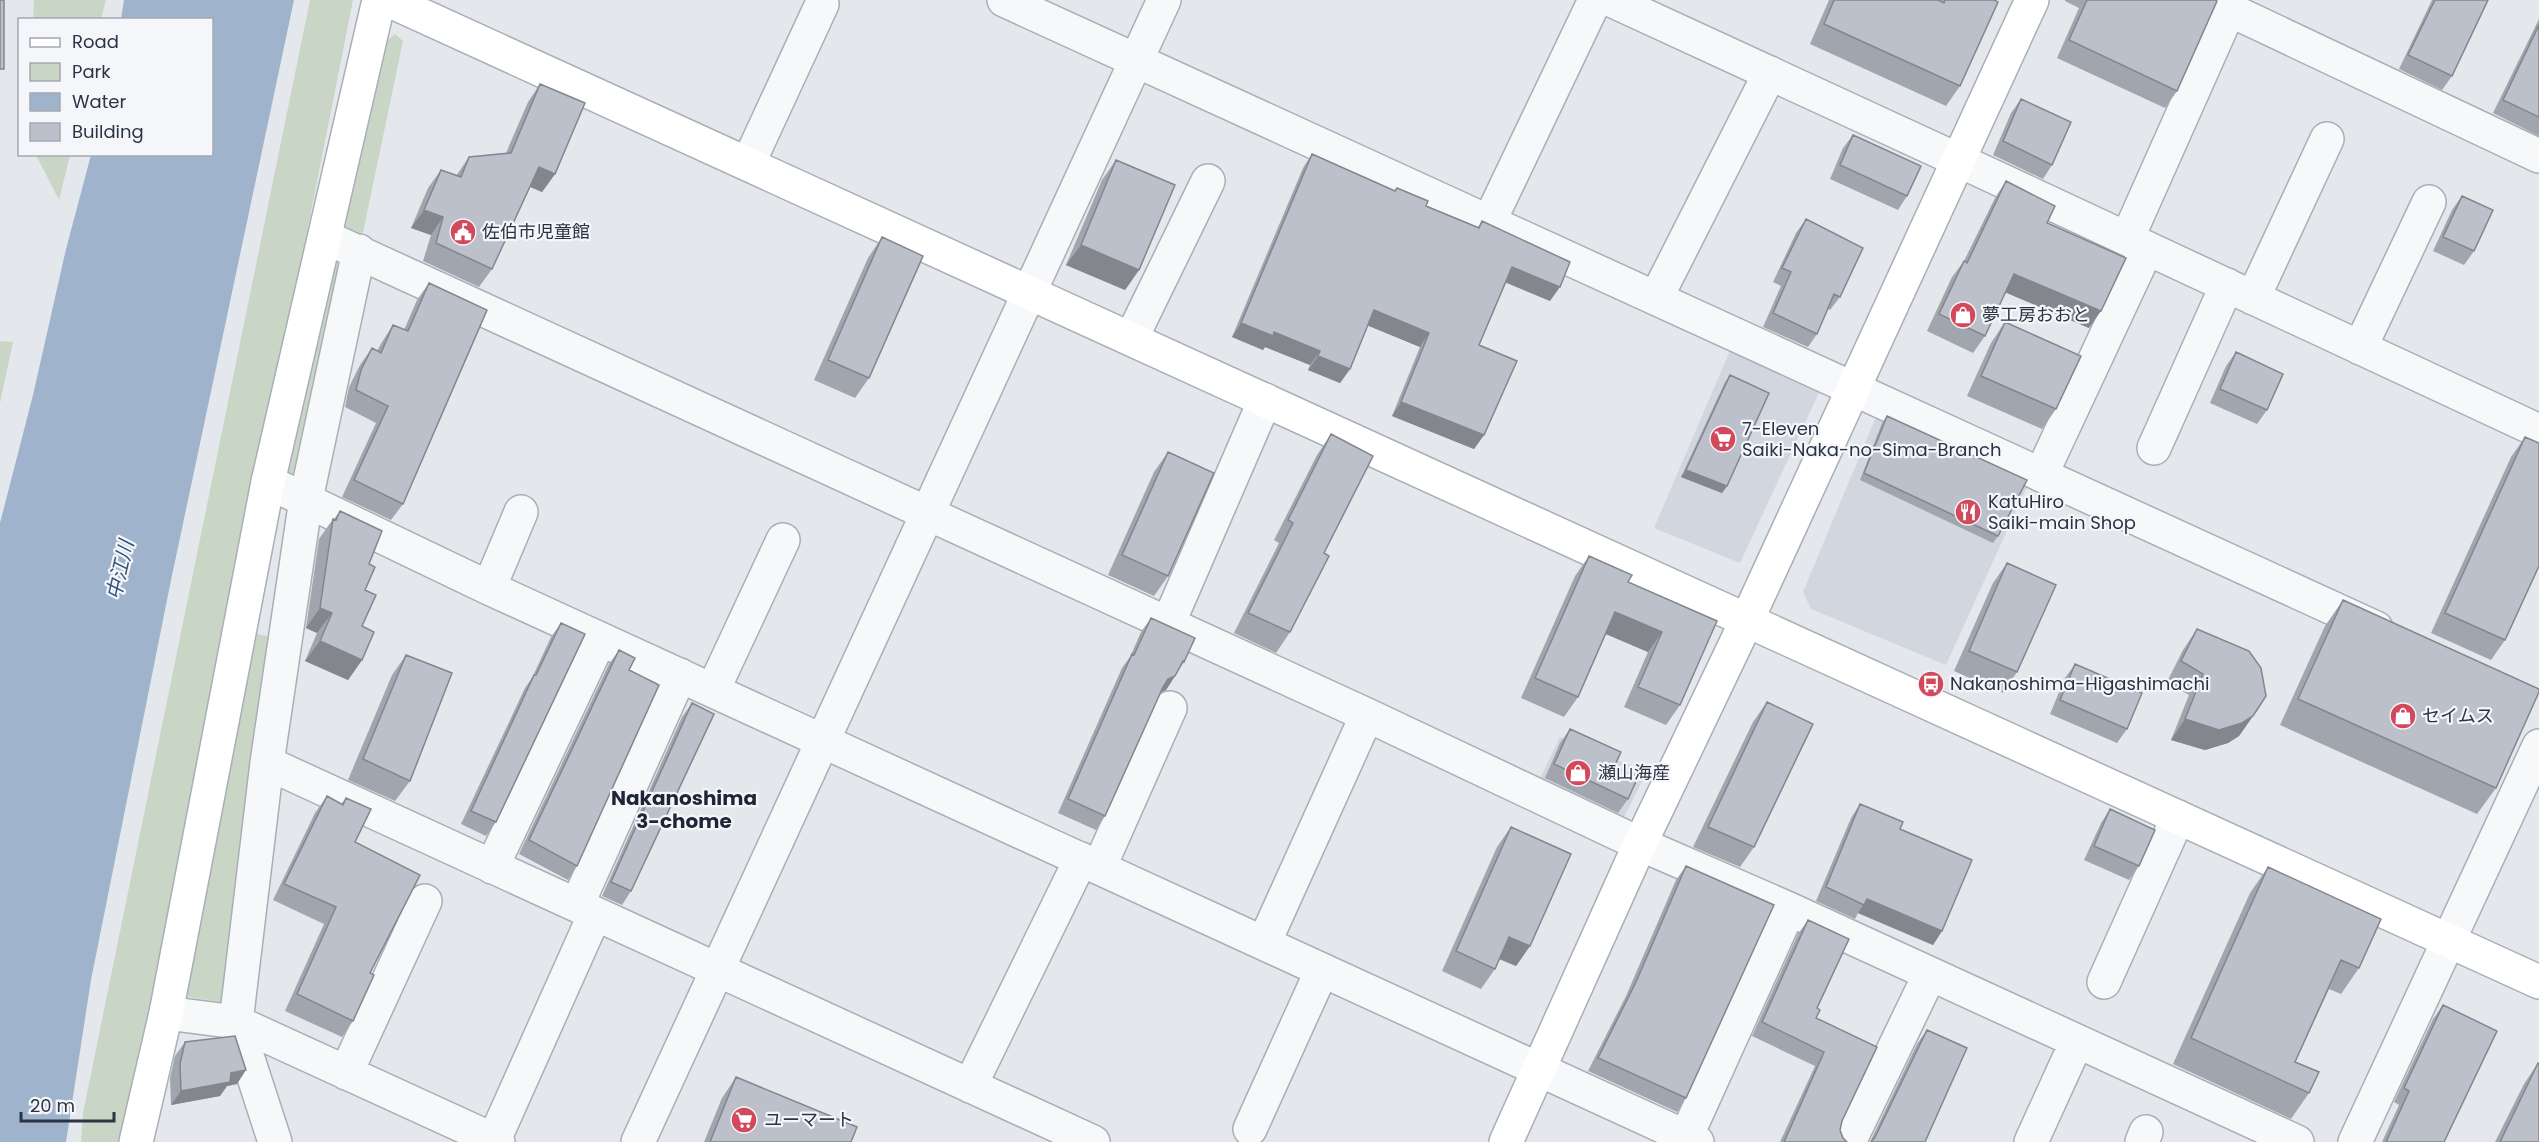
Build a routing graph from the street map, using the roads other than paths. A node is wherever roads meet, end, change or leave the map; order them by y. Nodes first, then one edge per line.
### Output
1 (379, 0) edge
2 (388, 0) edge
3 (1004, 0) edge
4 (1164, 0) edge
5 (1595, 0) edge
6 (1611, 0) edge
7 (2032, 0) edge
8 (822, 4) dead end
9 (2219, 5) edge
10 (1137, 60) junction
11 (1770, 73) junction
12 (2327, 139) dead end
13 (2539, 156) edge
14 (1959, 160) junction
15 (748, 164) junction
16 (1208, 181) dead end
17 (2428, 202) dead end
18 (1489, 222) junction
19 (325, 237) junction
20 (2137, 243) junction
21 (359, 251) junction
22 (2240, 292) junction
23 (1030, 293) junction
24 (1656, 298) junction
25 (1131, 339) junction
26 (2360, 348) junction
27 (1853, 389) junction
28 (1265, 400) junction
29 (2539, 431) edge
30 (2154, 448) dead end
31 (2041, 475) junction
32 (268, 482) junction
33 (306, 499) junction
34 (521, 512) dead end
35 (928, 514) junction
36 (783, 540) dead end
37 (489, 588) junction
38 (1747, 620) junction
39 (1168, 624) junction
40 (2398, 638) edge
41 (600, 639) junction
42 (680, 675) junction
43 (713, 690) junction
44 (1170, 708) dead end
45 (1367, 715) junction
46 (823, 741) junction
47 (2539, 746) edge
48 (267, 763) junction
49 (2178, 817) junction
50 (1640, 844) junction
51 (1090, 863) junction
52 (492, 867) junction
53 (425, 901) dead end
54 (586, 909) junction
55 (1789, 909) junction
56 (2447, 940) junction
57 (1264, 943) junction
58 (718, 970) junction
59 (1322, 970) junction
60 (1930, 974) junction
61 (2104, 982) dead end
62 (2539, 982) edge
63 (166, 1013) junction
64 (236, 1022) junction
65 (2077, 1041) junction
66 (1540, 1070) junction
67 (346, 1072) junction
68 (970, 1086) junction
69 (1250, 1129) dead end
70 (1691, 1139) edge
71 (496, 1141) edge
72 (136, 1142) edge
73 (275, 1142) edge
74 (638, 1142) edge
75 (1093, 1142) edge
76 (1506, 1142) edge
77 (1849, 1142) edge
78 (2031, 1142) edge
79 (2296, 1142) edge
80 (2355, 1142) edge

1 - 19 street
2 - 15 street
3 - 10 street
4 - 10 street
5 - 18 street
6 - 11 street
7 - 14 street
8 - 15 street
9 - 13 street
9 - 20 street
10 - 18 street
10 - 23 street
11 - 14 street
11 - 24 street
12 - 22 street
14 - 20 street
14 - 27 street
15 - 23 street
16 - 25 street
17 - 26 street
18 - 24 street
19 - 21 street
19 - 32 street
20 - 22 street
20 - 31 street
21 - 33 street
21 - 35 street
22 - 26 street
22 - 30 street
23 - 25 street
23 - 35 street
24 - 27 street
25 - 28 street
26 - 29 street
27 - 31 street
27 - 38 street
28 - 38 street
28 - 39 street
31 - 40 street
32 - 33 street
32 - 63 street
33 - 37 street
33 - 48 street
34 - 37 street
35 - 39 street
35 - 46 street
36 - 43 street
37 - 41 street
38 - 49 street
38 - 50 street
39 - 45 street
41 - 42 street
41 - 52 street
42 - 43 street
42 - 54 street
43 - 46 street
44 - 51 street
45 - 50 street
45 - 57 street
46 - 51 street
46 - 58 street
47 - 56 street
48 - 52 street
48 - 64 street
49 - 56 street
49 - 61 street
50 - 55 street
50 - 66 street
51 - 57 street
51 - 68 street
52 - 54 street
53 - 67 street
54 - 58 street
54 - 71 street
55 - 60 street
55 - 70 street
56 - 62 street
56 - 80 street
57 - 59 street
58 - 68 street
58 - 74 street
59 - 66 street
59 - 69 street
60 - 65 street
60 - 77 street
63 - 64 street
63 - 72 street
64 - 67 street
64 - 73 street
65 - 78 street
65 - 79 street
66 - 70 street
66 - 76 street
67 - 71 street
68 - 75 street

